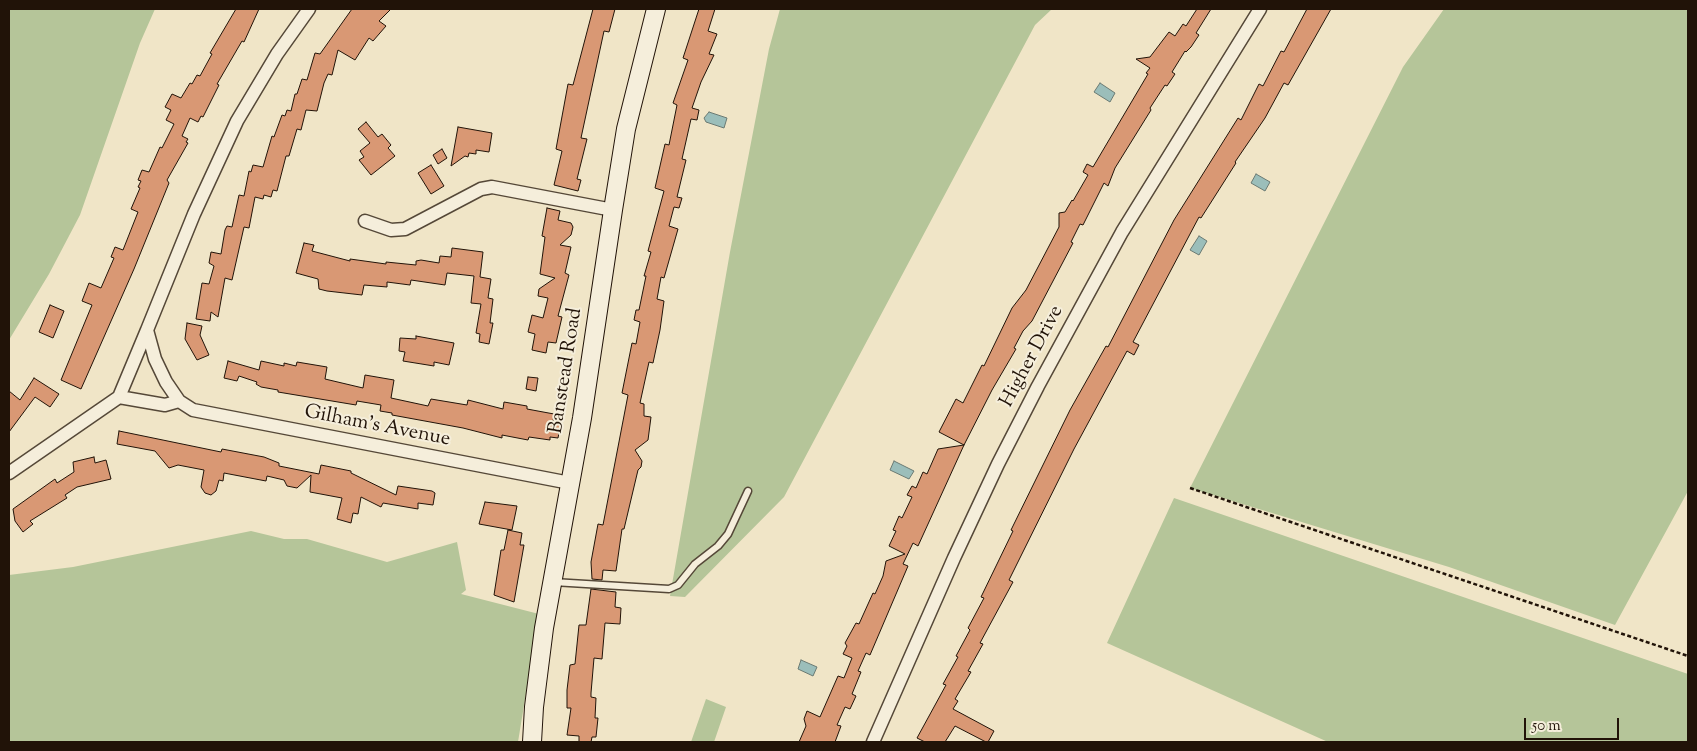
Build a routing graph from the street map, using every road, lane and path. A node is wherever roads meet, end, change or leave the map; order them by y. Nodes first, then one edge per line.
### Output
1 (309, 9) edge
2 (656, 9) edge
3 (1260, 9) edge
4 (613, 210) junction
5 (365, 221) dead end
6 (147, 330) junction
7 (119, 397) junction
8 (179, 402) junction
9 (9, 473) edge
10 (570, 483) junction
11 (1190, 488) dead end
12 (748, 491) dead end
13 (552, 582) junction
14 (1688, 656) edge
15 (532, 742) edge
16 (873, 742) edge

1 - 6 street
2 - 4 street, Banstead Road
3 - 16 street, Higher Drive
4 - 5 street
4 - 10 street, Banstead Road
6 - 7 street
6 - 8 street
7 - 8 street, Gilham's Avenue
7 - 9 street
8 - 10 street, Gilham's Avenue
10 - 13 street, Banstead Road
11 - 14 path
12 - 13 lane
13 - 15 street, Banstead Road

